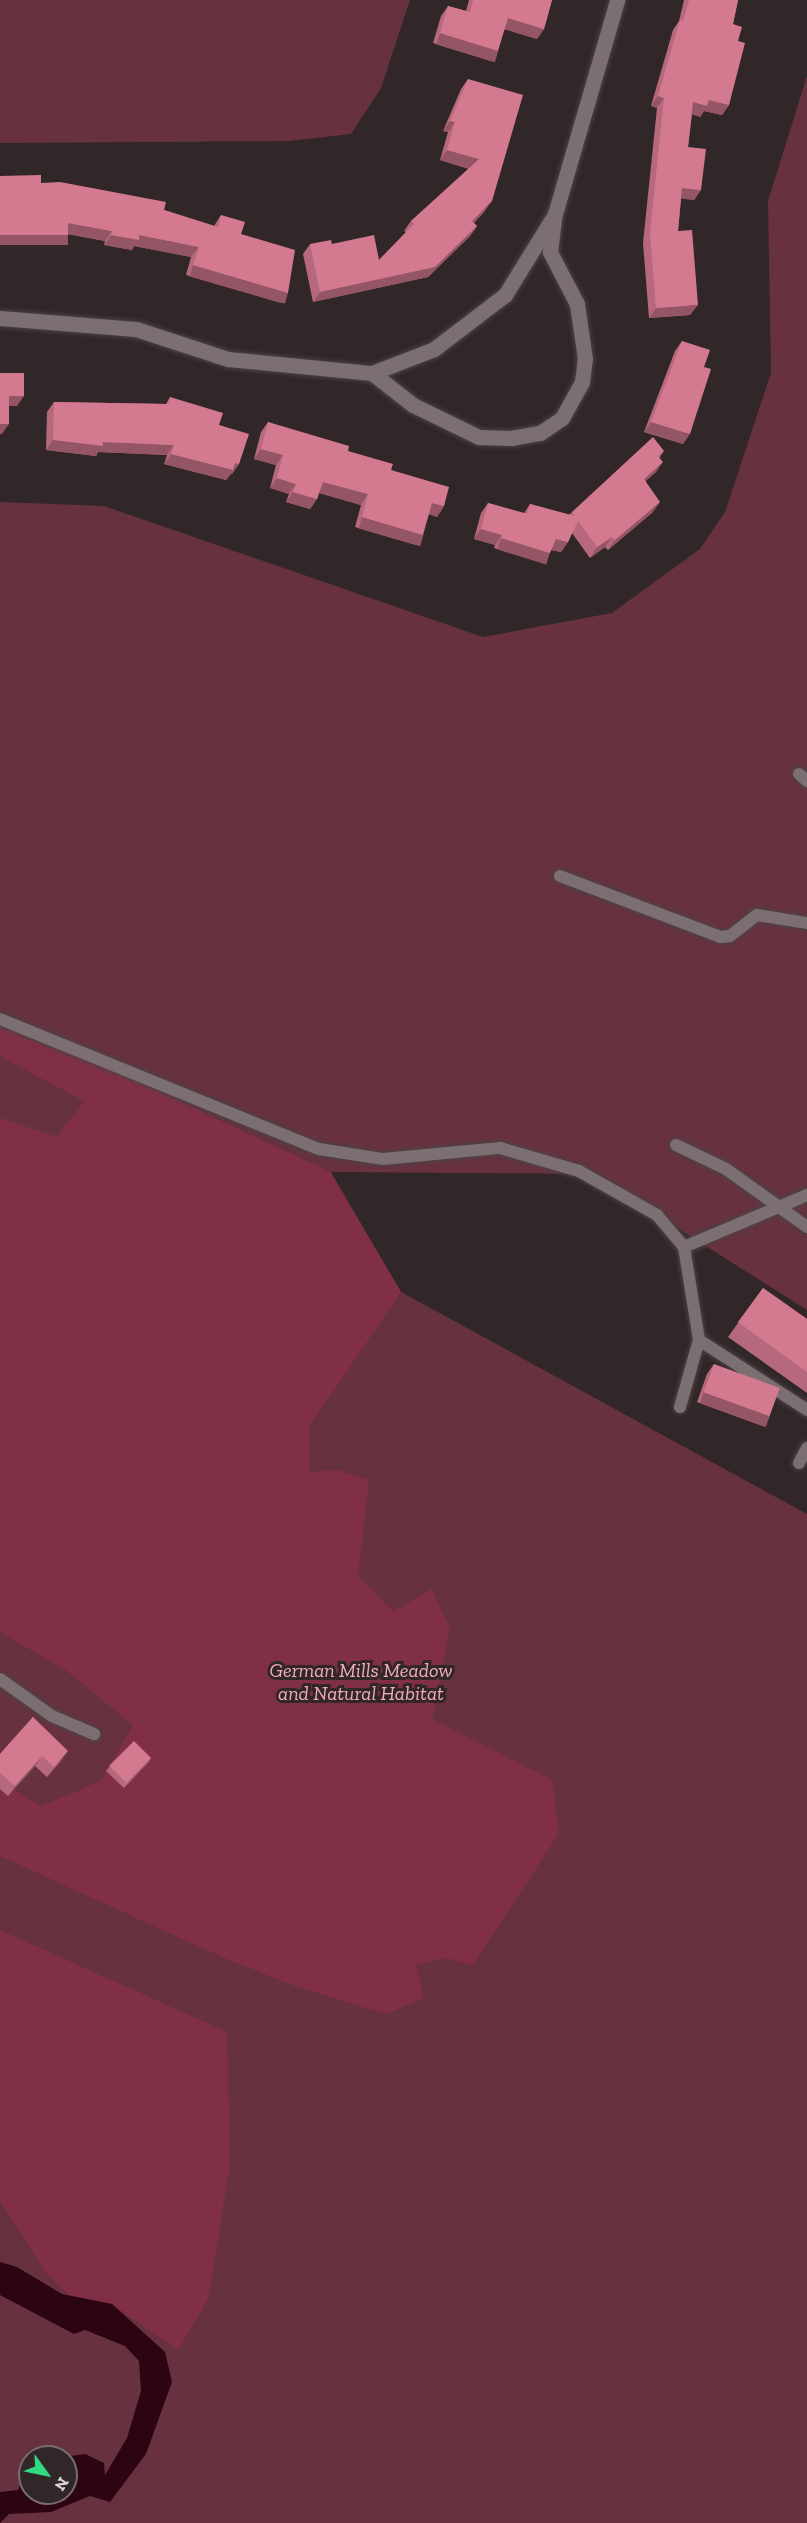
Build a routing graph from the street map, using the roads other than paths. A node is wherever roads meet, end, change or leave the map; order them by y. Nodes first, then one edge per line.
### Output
1 (617, 0) edge
2 (555, 214) junction
3 (0, 318) edge
4 (372, 373) junction
5 (561, 876) dead end
6 (807, 923) edge
7 (0, 1019) edge
8 (676, 1145) dead end
9 (807, 1195) edge
10 (780, 1207) junction
11 (807, 1227) edge
12 (684, 1247) junction
13 (699, 1340) junction
14 (680, 1407) dead end
15 (807, 1410) edge
16 (807, 1448) edge
17 (798, 1463) dead end
18 (0, 1679) edge
19 (94, 1734) dead end

1 - 2 street
2 - 4 street
2 - 4 street
3 - 4 street
5 - 6 lane
7 - 12 lane
8 - 10 lane
9 - 10 lane
10 - 11 lane
10 - 12 lane
12 - 13 lane
13 - 14 lane
13 - 15 lane
16 - 17 lane
18 - 19 lane

